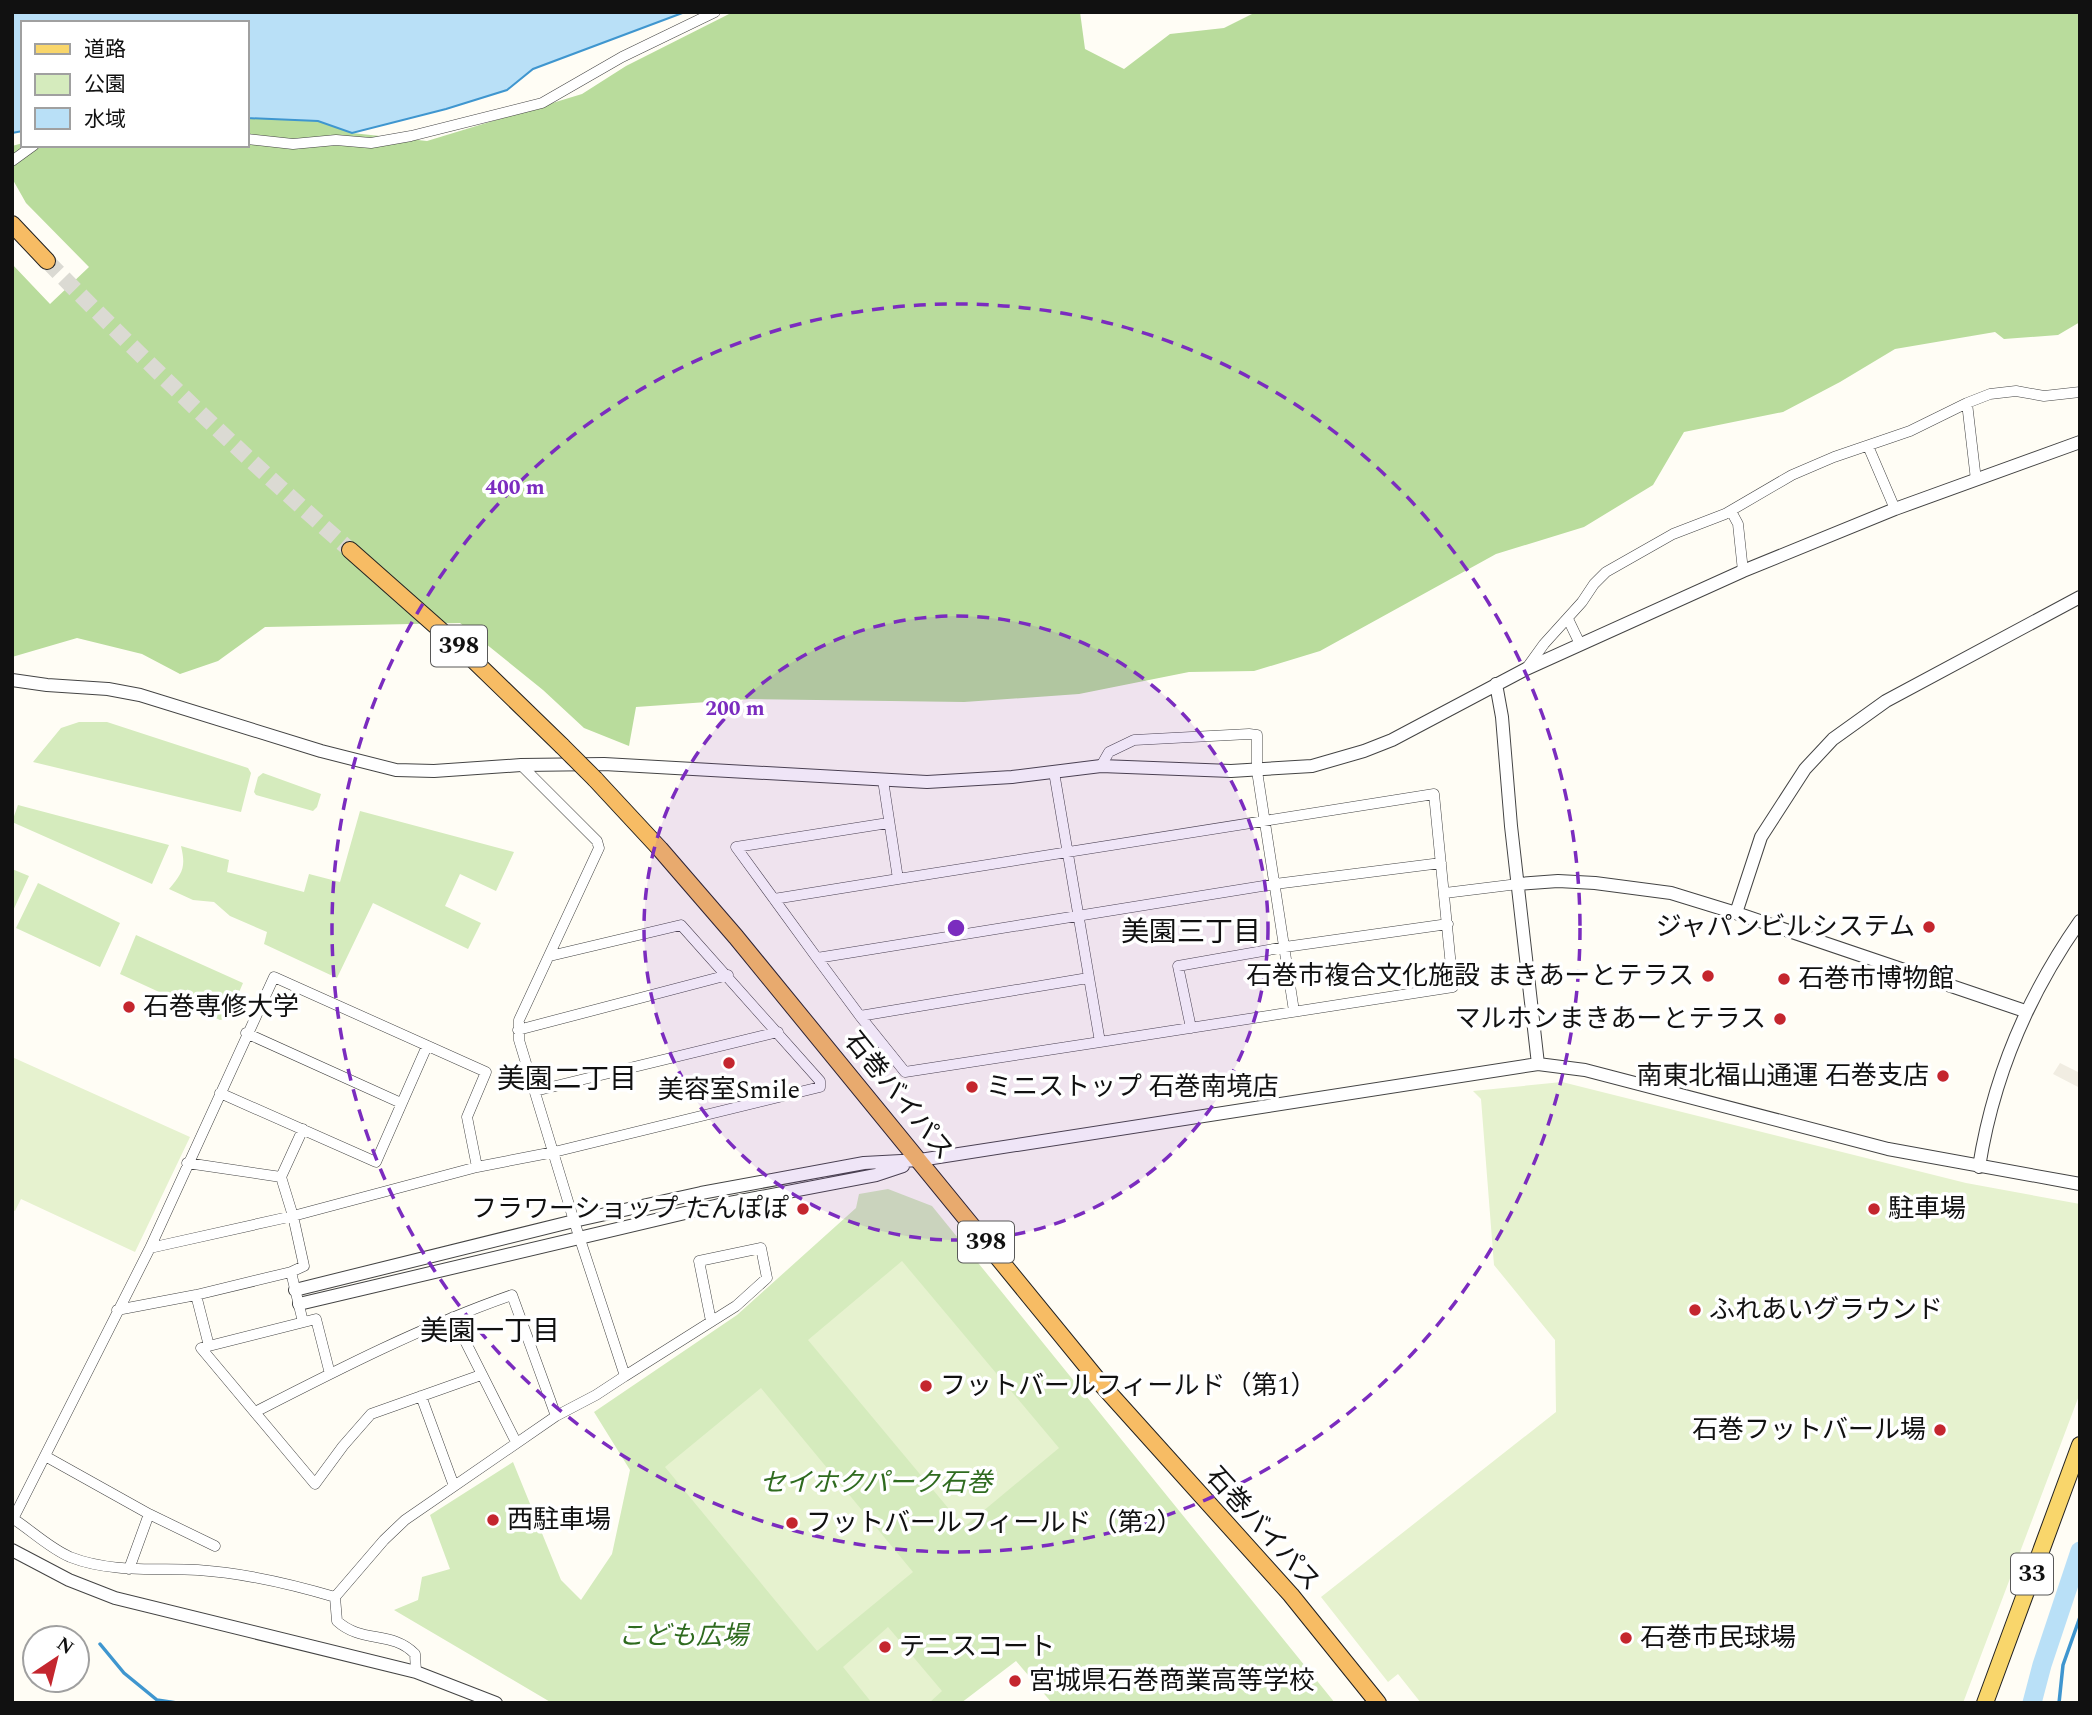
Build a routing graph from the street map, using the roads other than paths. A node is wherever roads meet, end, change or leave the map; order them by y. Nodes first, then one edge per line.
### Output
1 (715, 12) edge
2 (248, 139) edge
3 (31, 147) edge
4 (12, 161) edge
5 (12, 224) edge
6 (47, 261) tunnel mouth
7 (2080, 392) edge
8 (1967, 403) junction
9 (2080, 442) edge
10 (1868, 446) junction
11 (1976, 480) junction
12 (1895, 509) junction
13 (1731, 510) junction
14 (350, 550) tunnel mouth
15 (1743, 571) junction
16 (2080, 597) edge
17 (1568, 619) junction
18 (1580, 644) junction
19 (1526, 669) junction
20 (12, 680) edge
21 (1496, 684) junction
22 (520, 765) junction
23 (1101, 766) junction
24 (1257, 771) junction
25 (1054, 772) junction
26 (883, 780) junction
27 (1265, 821) junction
28 (888, 822) junction
29 (1069, 853) junction
30 (1441, 863) junction
31 (898, 879) junction
32 (1275, 884) junction
33 (1518, 884) junction
34 (1445, 893) junction
35 (774, 899) junction
36 (1736, 913) junction
37 (1079, 916) junction
38 (2080, 921) edge
39 (1448, 924) junction
40 (1285, 947) junction
41 (550, 956) junction
42 (817, 958) junction
43 (728, 975) junction
44 (1088, 978) junction
45 (1294, 1011) junction
46 (2025, 1011) junction
47 (860, 1016) junction
48 (1191, 1028) junction
49 (518, 1030) junction
50 (778, 1032) junction
51 (246, 1033) junction
52 (1100, 1042) junction
53 (427, 1046) junction
54 (1538, 1063) junction
55 (535, 1091) junction
56 (220, 1093) junction
57 (401, 1103) junction
58 (303, 1129) junction
59 (554, 1152) junction
60 (920, 1160) junction
61 (187, 1163) junction
62 (477, 1167) junction
63 (1979, 1167) junction
64 (281, 1177) junction
65 (2080, 1184) edge
66 (293, 1216) junction
67 (574, 1221) junction
68 (580, 1239) junction
69 (150, 1248) junction
70 (291, 1272) junction
71 (295, 1290) junction
72 (196, 1295) junction
73 (299, 1304) junction
74 (117, 1310) junction
75 (453, 1317) junction
76 (711, 1321) junction
77 (303, 1322) junction
78 (209, 1346) junction
79 (330, 1374) junction
80 (481, 1375) junction
81 (625, 1376) junction
82 (421, 1396) junction
83 (255, 1412) junction
84 (556, 1416) junction
85 (516, 1442) junction
86 (2080, 1445) edge
87 (45, 1456) junction
88 (454, 1486) junction
89 (149, 1514) junction
90 (13, 1518) edge
91 (215, 1546) dead end
92 (12, 1550) edge
93 (129, 1569) junction
94 (335, 1597) junction
95 (416, 1672) junction
96 (496, 1703) edge
97 (1378, 1703) edge
98 (1985, 1703) edge

1 - 2 street
3 - 4 street
5 - 6 highway
7 - 8 street
8 - 10 street
8 - 11 street
9 - 11 street
10 - 12 street
10 - 13 street
11 - 12 street
12 - 15 street
13 - 15 street
13 - 17 street
14 - 60 highway, 石巻バイパス / 398, bridge
15 - 18 street
16 - 36 street
17 - 18 street
17 - 19 street
18 - 19 street
19 - 21 street
20 - 22 street
21 - 24 street
21 - 33 street
22 - 26 street
22 - 41 street
23 - 24 street
23 - 24 street
23 - 25 street
24 - 27 street
25 - 26 street
25 - 29 street
26 - 28 street
27 - 29 street
27 - 30 street
27 - 32 street
28 - 31 street
28 - 35 street
29 - 31 street
29 - 37 street
30 - 32 street
30 - 34 street
31 - 35 street
32 - 37 street
32 - 40 street
33 - 34 street
33 - 36 street
33 - 54 street
34 - 39 street
35 - 42 street
36 - 46 street
37 - 42 street
37 - 44 street
38 - 46 street
39 - 40 street
39 - 45 street
40 - 45 street
40 - 48 street
41 - 43 street
41 - 49 street
42 - 47 street
43 - 49 street
43 - 50 street
44 - 47 street
44 - 52 street
45 - 48 street
46 - 63 street
47 - 52 street
48 - 52 street
49 - 55 street
50 - 55 street
50 - 59 street
51 - 53 street
51 - 56 street
51 - 57 street
53 - 57 street
53 - 62 street
54 - 60 street
54 - 63 street
55 - 59 street
56 - 58 street
56 - 61 street
57 - 58 street
58 - 64 street
59 - 62 street
59 - 67 street
60 - 67 street
60 - 68 street
60 - 97 highway, 石巻バイパス / 398
61 - 64 street
61 - 69 street
62 - 66 street
63 - 65 street
64 - 66 street
66 - 69 street
66 - 70 street
67 - 68 street
67 - 71 street
68 - 73 street
68 - 81 street
69 - 74 street
70 - 71 street
70 - 72 street
71 - 73 street
72 - 74 street
72 - 78 street
73 - 77 street
74 - 87 street
75 - 79 street
75 - 80 street
75 - 84 street
76 - 76 street
76 - 81 street
77 - 78 street
77 - 79 street
78 - 83 street
79 - 83 street
80 - 82 street
80 - 85 street
81 - 84 street
82 - 83 street
82 - 88 street
84 - 85 street
85 - 88 street
86 - 98 main road, 33
87 - 89 street
87 - 90 street
88 - 94 street
89 - 91 street
89 - 93 street
90 - 93 street
92 - 95 street
93 - 94 street
94 - 95 street
95 - 96 street

